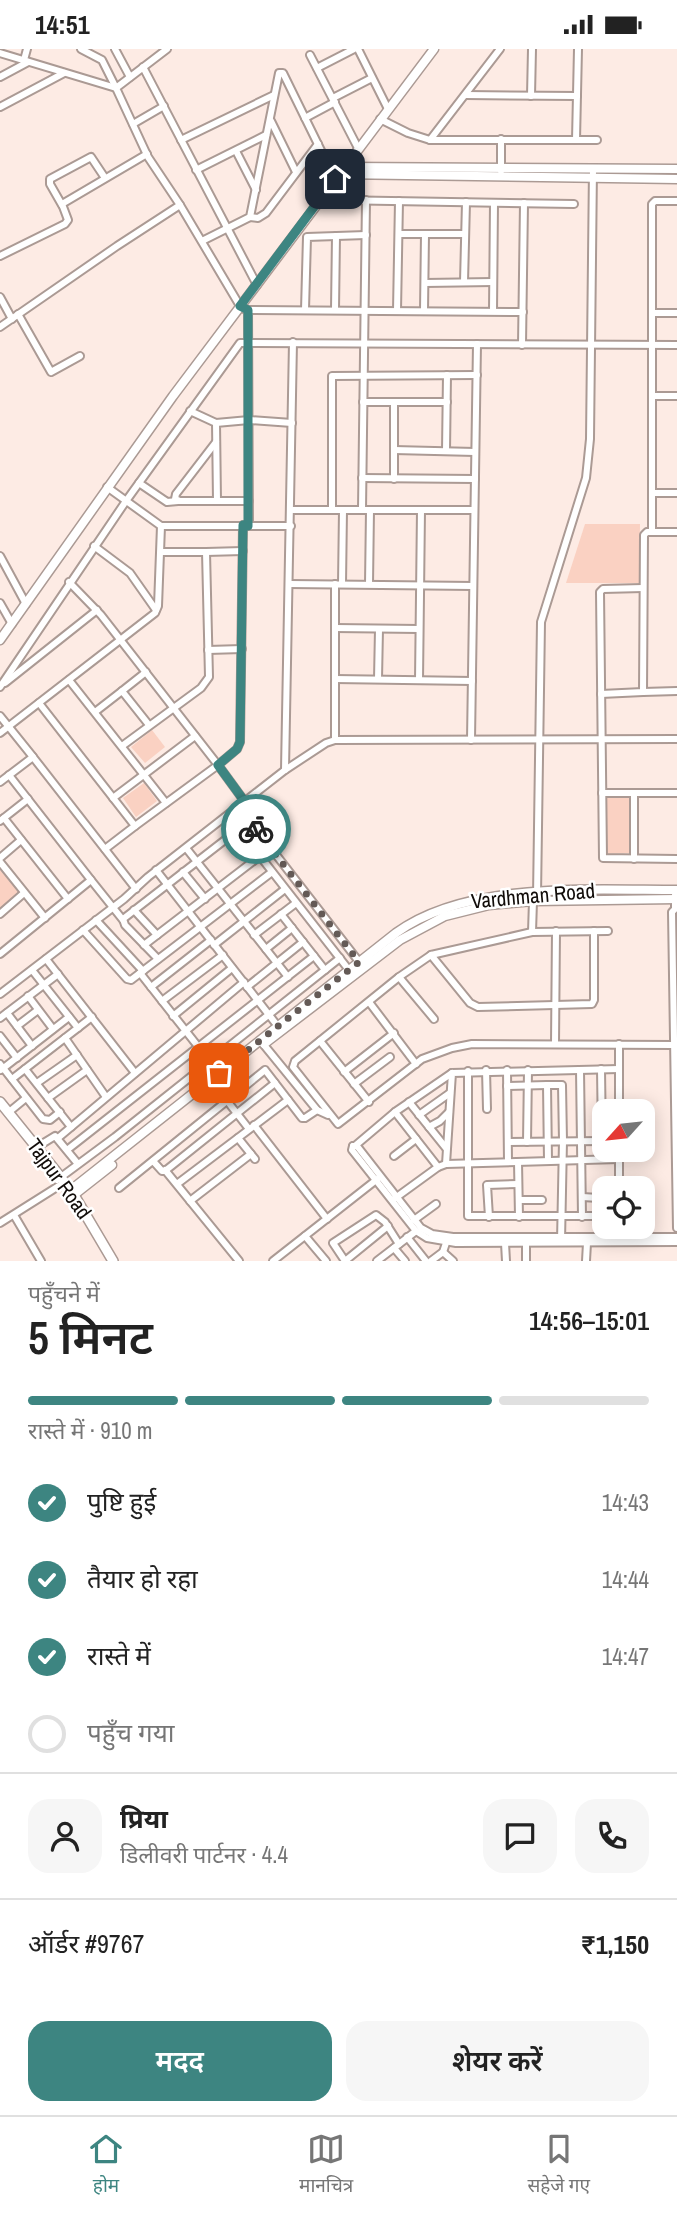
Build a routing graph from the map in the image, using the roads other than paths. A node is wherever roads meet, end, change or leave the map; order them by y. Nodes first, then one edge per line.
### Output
1 (27, 49) edge
2 (81, 49) edge
3 (96, 49) edge
4 (115, 49) edge
5 (150, 49) edge
6 (167, 49) edge
7 (356, 49) edge
8 (434, 49) edge
9 (500, 49) edge
10 (532, 49) edge
11 (578, 49) edge
12 (0, 53) edge
13 (310, 55) dead end
14 (155, 58) junction
15 (102, 60) junction
16 (26, 61) junction
17 (143, 67) junction
18 (317, 68) junction
19 (64, 73) junction
20 (0, 77) edge
21 (130, 77) junction
22 (372, 78) junction
23 (116, 88) junction
24 (274, 95) junction
25 (466, 95) junction
26 (531, 96) junction
27 (577, 96) junction
28 (334, 100) junction
29 (164, 106) junction
30 (0, 107) edge
31 (388, 109) junction
32 (305, 118) junction
33 (270, 119) junction
34 (380, 119) junction
35 (133, 124) junction
36 (267, 135) junction
37 (500, 139) junction
38 (181, 140) junction
39 (430, 140) junction
40 (576, 140) junction
41 (597, 140) dead end
42 (318, 144) junction
43 (358, 148) junction
44 (236, 151) junction
45 (147, 154) junction
46 (677, 169) edge
47 (196, 170) junction
48 (296, 172) junction
49 (501, 172) junction
50 (339, 173) junction
51 (593, 173) junction
52 (105, 178) junction
53 (677, 179) edge
54 (256, 190) junction
55 (332, 200) dead end
56 (366, 201) junction
57 (399, 201) junction
58 (677, 201) edge
59 (466, 202) junction
60 (494, 202) junction
61 (524, 203) junction
62 (574, 204) dead end
63 (62, 205) junction
64 (180, 205) junction
65 (250, 218) junction
66 (227, 229) junction
67 (399, 234) junction
68 (425, 234) junction
69 (464, 234) junction
70 (366, 235) junction
71 (336, 236) junction
72 (202, 241) junction
73 (0, 256) edge
74 (464, 282) junction
75 (493, 282) junction
76 (425, 283) junction
77 (257, 285) junction
78 (0, 297) edge
79 (244, 308) junction
80 (305, 310) junction
81 (335, 310) junction
82 (365, 311) junction
83 (397, 311) junction
84 (424, 311) junction
85 (493, 311) junction
86 (523, 311) junction
87 (652, 313) junction
88 (677, 313) edge
89 (15, 316) junction
90 (0, 327) edge
91 (250, 342) junction
92 (293, 342) junction
93 (364, 343) junction
94 (477, 344) junction
95 (522, 345) junction
96 (592, 345) junction
97 (652, 345) junction
98 (677, 345) edge
99 (80, 356) dead end
100 (364, 375) junction
101 (447, 375) junction
102 (477, 375) junction
103 (652, 396) junction
104 (677, 396) edge
105 (363, 402) junction
106 (394, 402) junction
107 (447, 403) junction
108 (190, 411) junction
109 (249, 420) junction
110 (216, 423) junction
111 (292, 423) junction
112 (217, 442) junction
113 (394, 450) junction
114 (446, 451) junction
115 (475, 452) junction
116 (362, 478) junction
117 (394, 479) junction
118 (475, 479) junction
119 (138, 483) junction
120 (107, 487) junction
121 (652, 493) junction
122 (677, 493) edge
123 (126, 501) junction
124 (178, 501) junction
125 (217, 501) junction
126 (249, 501) junction
127 (291, 510) junction
128 (332, 510) junction
129 (343, 510) junction
130 (362, 510) junction
131 (370, 510) junction
132 (421, 510) junction
133 (474, 510) junction
134 (246, 525) junction
135 (161, 526) junction
136 (291, 526) junction
137 (652, 532) junction
138 (677, 532) edge
139 (94, 546) junction
140 (243, 551) junction
141 (161, 552) junction
142 (206, 552) junction
143 (0, 556) edge
144 (69, 582) junction
145 (290, 584) junction
146 (339, 584) junction
147 (369, 584) junction
148 (420, 585) junction
149 (473, 586) junction
150 (643, 587) junction
151 (0, 603) edge
152 (26, 604) junction
153 (97, 610) junction
154 (156, 610) junction
155 (12, 624) junction
156 (335, 628) junction
157 (379, 629) junction
158 (419, 629) junction
159 (0, 640) edge
160 (121, 640) junction
161 (242, 649) junction
162 (208, 650) junction
163 (146, 672) junction
164 (335, 678) junction
165 (378, 679) junction
166 (69, 680) junction
167 (419, 680) junction
168 (471, 681) junction
169 (0, 686) edge
170 (122, 691) junction
171 (677, 691) edge
172 (643, 692) junction
173 (601, 694) junction
174 (39, 703) junction
175 (173, 707) junction
176 (94, 712) junction
177 (0, 716) edge
178 (149, 725) junction
179 (9, 726) junction
180 (0, 733) edge
181 (195, 736) junction
182 (602, 739) junction
183 (677, 739) edge
184 (335, 740) junction
185 (471, 740) junction
186 (540, 740) junction
187 (122, 747) junction
188 (33, 757) junction
189 (218, 765) junction
190 (285, 770) junction
191 (144, 774) junction
192 (9, 775) junction
193 (0, 782) edge
194 (602, 793) junction
195 (634, 793) junction
196 (677, 793) edge
197 (113, 798) junction
198 (28, 799) junction
199 (166, 803) junction
200 (242, 804) junction
201 (228, 815) junction
202 (2, 820) edge
203 (135, 826) junction
204 (239, 829) junction
205 (21, 840) junction
206 (186, 848) junction
207 (105, 849) junction
208 (260, 856) junction
209 (634, 859) junction
210 (677, 859) edge
211 (0, 860) edge
212 (197, 862) junction
213 (156, 870) junction
214 (272, 871) junction
215 (183, 872) junction
216 (92, 880) junction
217 (167, 884) junction
218 (218, 888) junction
219 (136, 889) junction
220 (285, 889) junction
221 (24, 893) junction
222 (68, 899) junction
223 (205, 899) junction
224 (536, 899) junction
225 (676, 899) edge
226 (230, 903) junction
227 (296, 903) junction
228 (113, 907) junction
229 (134, 910) junction
230 (188, 911) junction
231 (0, 914) edge
232 (281, 914) junction
233 (45, 918) junction
234 (96, 920) junction
235 (123, 920) junction
236 (244, 921) junction
237 (200, 927) junction
238 (292, 928) junction
239 (83, 930) junction
240 (556, 931) junction
241 (594, 931) junction
242 (608, 931) dead end
243 (532, 932) junction
244 (157, 935) junction
245 (254, 935) junction
246 (212, 942) junction
247 (303, 942) junction
248 (144, 945) junction
249 (266, 949) junction
250 (0, 954) edge
251 (223, 955) junction
252 (431, 955) junction
253 (314, 956) junction
254 (340, 958) junction
255 (46, 959) junction
256 (158, 959) junction
257 (277, 963) junction
258 (362, 965) junction
259 (232, 968) junction
260 (32, 970) junction
261 (325, 970) junction
262 (349, 970) junction
263 (142, 972) junction
264 (58, 974) junction
265 (288, 977) junction
266 (399, 977) junction
267 (43, 984) junction
268 (246, 985) junction
269 (151, 987) junction
270 (0, 994) edge
271 (28, 996) junction
272 (258, 1000) junction
273 (162, 1001) junction
274 (369, 1002) junction
275 (555, 1005) junction
276 (38, 1010) junction
277 (7, 1013) junction
278 (269, 1015) junction
279 (173, 1016) junction
280 (69, 1017) junction
281 (92, 1017) junction
282 (0, 1018) edge
283 (434, 1019) dead end
284 (17, 1026) junction
285 (78, 1028) junction
286 (53, 1029) junction
287 (280, 1029) junction
288 (185, 1030) junction
289 (394, 1033) junction
290 (0, 1036) edge
291 (65, 1038) junction
292 (320, 1041) junction
293 (555, 1044) junction
294 (619, 1044) junction
295 (264, 1045) junction
296 (675, 1045) edge
297 (32, 1046) junction
298 (199, 1048) junction
299 (77, 1055) junction
300 (390, 1057) dead end
301 (17, 1058) junction
302 (276, 1061) junction
303 (210, 1062) junction
304 (416, 1064) junction
305 (1, 1068) edge
306 (25, 1069) junction
307 (601, 1069) junction
308 (619, 1069) junction
309 (87, 1070) junction
310 (265, 1070) junction
311 (486, 1070) junction
312 (507, 1070) junction
313 (528, 1070) junction
314 (580, 1070) junction
315 (344, 1072) junction
316 (468, 1072) junction
317 (135, 1073) junction
318 (219, 1073) junction
319 (452, 1073) junction
320 (12, 1079) junction
321 (37, 1083) junction
322 (275, 1083) junction
323 (214, 1084) junction
324 (354, 1084) junction
325 (547, 1085) junction
326 (508, 1086) junction
327 (528, 1086) junction
328 (450, 1093) junction
329 (106, 1097) junction
330 (26, 1098) junction
331 (48, 1098) junction
332 (602, 1099) edge
333 (619, 1099) edge
334 (227, 1100) junction
335 (288, 1100) junction
336 (0, 1101) edge
337 (369, 1102) junction
338 (409, 1102) junction
339 (317, 1109) junction
340 (487, 1109) dead end
341 (4, 1111) edge
342 (60, 1112) junction
343 (395, 1112) junction
344 (449, 1112) junction
345 (237, 1113) junction
346 (419, 1115) junction
347 (330, 1116) junction
348 (71, 1127) junction
349 (251, 1127) junction
350 (429, 1127) junction
351 (58, 1138) junction
352 (237, 1138) junction
353 (416, 1139) junction
354 (564, 1141) junction
355 (582, 1141) junction
356 (592, 1141) edge
357 (508, 1142) junction
358 (527, 1142) junction
359 (548, 1142) junction
360 (37, 1147) junction
361 (446, 1148) junction
362 (67, 1150) junction
363 (394, 1156) dead end
364 (563, 1160) junction
365 (582, 1160) junction
366 (592, 1160) edge
367 (153, 1161) junction
368 (548, 1161) junction
369 (508, 1162) junction
370 (518, 1162) junction
371 (468, 1163) junction
372 (78, 1164) junction
373 (446, 1164) junction
374 (438, 1167) junction
375 (165, 1170) junction
376 (379, 1178) junction
377 (61, 1180) junction
378 (177, 1184) junction
379 (518, 1184) junction
380 (119, 1188) dead end
381 (71, 1194) junction
382 (582, 1197) junction
383 (395, 1198) junction
384 (519, 1200) junction
385 (542, 1200) dead end
386 (190, 1201) junction
387 (436, 1204) dead end
388 (14, 1215) junction
389 (489, 1217) junction
390 (519, 1217) junction
391 (562, 1217) junction
392 (582, 1217) junction
393 (327, 1219) junction
394 (414, 1220) junction
395 (0, 1223) edge
396 (388, 1226) junction
397 (677, 1228) edge
398 (416, 1231) junction
399 (305, 1236) junction
400 (407, 1237) junction
401 (655, 1237) edge
402 (677, 1237) edge
403 (592, 1238) edge
404 (561, 1240) junction
405 (677, 1242) edge
406 (446, 1243) junction
407 (505, 1243) junction
408 (526, 1243) junction
409 (587, 1243) junction
410 (396, 1246) junction
411 (443, 1252) junction
412 (41, 1261) edge
413 (107, 1261) edge
414 (113, 1261) edge
415 (239, 1261) edge
416 (273, 1261) edge
417 (326, 1261) edge
418 (345, 1261) edge
419 (377, 1261) edge
420 (405, 1261) edge
421 (429, 1261) edge
422 (453, 1261) edge
423 (506, 1261) edge
424 (526, 1261) edge
425 (586, 1261) edge

1 - 16 street
2 - 15 street
3 - 15 street
4 - 21 street
5 - 14 street
6 - 14 street
7 - 18 street
7 - 22 street
8 - 31 street
9 - 25 street
10 - 26 street
11 - 27 street
12 - 16 street
13 - 18 street
14 - 17 street
15 - 23 street
16 - 19 street
16 - 20 street
17 - 21 street
17 - 29 street
18 - 28 street
19 - 23 street
19 - 30 street
21 - 23 street
22 - 28 street
22 - 31 street
23 - 35 street
24 - 32 street
24 - 33 street
24 - 38 street
25 - 26 street
25 - 39 street
26 - 27 street
27 - 40 street
28 - 32 street
28 - 43 street
29 - 35 street
29 - 38 street
31 - 34 street
32 - 42 street
33 - 36 street
33 - 48 street
34 - 39 street
34 - 43 street
35 - 45 street
36 - 44 street
36 - 54 street
37 - 39 street
37 - 40 street
37 - 49 street
38 - 47 street
40 - 41 street
42 - 48 street
42 - 50 street
43 - 50 street
44 - 47 street
44 - 54 street
45 - 52 street
45 - 64 street
46 - 51 street
47 - 66 street
48 - 65 street
49 - 50 street
49 - 51 street
50 - 77 street
51 - 53 street
51 - 96 street
52 - 63 street
52 - 63 street
54 - 65 street
55 - 56 street
56 - 57 street
56 - 70 street
57 - 59 street
57 - 67 street
58 - 87 street
59 - 60 street
59 - 69 street
60 - 61 street
60 - 75 street
61 - 62 street
61 - 86 street
63 - 73 street
64 - 72 street
64 - 89 street
65 - 66 street
66 - 72 street
66 - 77 street
67 - 68 street
67 - 83 street
68 - 69 street
68 - 76 street
69 - 74 street
70 - 71 street
70 - 82 street
71 - 80 street
71 - 81 street
72 - 79 street
74 - 75 street
74 - 76 street
75 - 85 street
76 - 84 street
77 - 79 street
78 - 89 street
79 - 80 street
79 - 91 street
79 - 120 street
80 - 81 street
81 - 82 street
82 - 83 street
82 - 93 street
83 - 84 street
84 - 85 street
85 - 86 street
86 - 95 street
87 - 88 street
87 - 97 street
89 - 90 street
89 - 99 street
91 - 92 street
91 - 108 street
91 - 109 street
92 - 93 street
92 - 111 street
93 - 94 street
93 - 100 street
94 - 95 street
94 - 102 street
95 - 96 street
96 - 97 street
96 - 186 street
97 - 98 street
97 - 103 street
100 - 101 street
100 - 105 street
100 - 128 street
101 - 102 street
101 - 107 street
102 - 115 street
103 - 104 street
103 - 121 street
105 - 106 street
105 - 116 street
106 - 107 street
106 - 113 street
107 - 114 street
108 - 110 street
108 - 119 street
109 - 110 street
109 - 111 street
109 - 126 street
110 - 112 street
111 - 127 street
112 - 124 street
112 - 125 street
113 - 114 street
113 - 117 street
114 - 115 street
115 - 118 street
116 - 117 street
116 - 130 street
117 - 118 street
118 - 133 street
119 - 123 street
119 - 124 street
120 - 123 street
120 - 152 street
121 - 122 street
121 - 137 street
123 - 135 street
123 - 139 street
124 - 125 street
125 - 126 street
126 - 134 street
127 - 128 street
127 - 136 street
128 - 129 street
129 - 130 street
129 - 146 street
130 - 131 street
131 - 132 street
131 - 147 street
132 - 133 street
132 - 148 street
133 - 149 street
134 - 135 street
134 - 136 street
134 - 140 street
135 - 141 street
136 - 145 street
137 - 138 street
137 - 150 street
139 - 144 street
139 - 154 street
140 - 142 street
140 - 161 street
141 - 142 street
141 - 154 street
142 - 162 street
143 - 152 street
144 - 153 street
144 - 169 street
145 - 146 street
145 - 190 street
146 - 147 street
146 - 156 street
147 - 148 street
148 - 149 street
148 - 158 street
149 - 168 street
150 - 172 street
150 - 173 street
151 - 155 street
152 - 155 street
153 - 160 street
153 - 169 street
154 - 160 street
155 - 159 street
156 - 157 street
156 - 164 street
157 - 158 street
157 - 165 street
158 - 167 street
160 - 163 street
160 - 166 street
161 - 162 street
161 - 189 street
162 - 175 street
163 - 170 street
163 - 175 street
164 - 165 street
164 - 184 street
165 - 167 street
166 - 174 street
166 - 176 street
167 - 168 street
168 - 185 street
170 - 176 street
170 - 178 street
171 - 172 street
172 - 173 street
173 - 182 street
174 - 179 street
174 - 197 street
175 - 178 street
175 - 181 street
176 - 187 street
177 - 179 street
178 - 187 street
179 - 180 street
179 - 188 street
181 - 189 street
181 - 191 street
182 - 183 street
182 - 186 street
182 - 194 street
184 - 185 street
184 - 190 street
185 - 186 street
186 - 224 street
187 - 191 street
188 - 192 street
188 - 207 street
189 - 199 street
189 - 200 street
190 - 200 street
191 - 197 street
191 - 199 street
192 - 193 street
192 - 198 street
194 - 195 street
194 - 209 street
195 - 196 street
195 - 209 street
197 - 203 street
198 - 202 street
198 - 216 street
199 - 203 street
200 - 201 street
200 - 258 street
201 - 204 street
201 - 206 street
202 - 205 street
203 - 207 street
204 - 208 street
204 - 212 street
205 - 211 street
205 - 222 street
206 - 212 street
206 - 213 street
207 - 219 street
208 - 214 street
208 - 218 street
209 - 210 street
211 - 221 street
212 - 215 street
212 - 218 street
213 - 217 street
213 - 219 street
214 - 220 street
214 - 226 street
215 - 217 street
215 - 223 street
216 - 222 street
216 - 228 street
217 - 229 street
217 - 230 street
218 - 223 street
218 - 226 street
219 - 228 street
220 - 227 street
220 - 236 street
221 - 231 street
221 - 233 street
222 - 233 street
223 - 230 street
224 - 225 street, Vardhman Road
224 - 243 street
224 - 258 street, Vardhman Road
225 - 296 street
226 - 236 street
226 - 237 street
227 - 232 street
227 - 254 street
228 - 234 street
228 - 235 street
229 - 235 street
229 - 244 street
230 - 237 street
230 - 244 street
232 - 238 street
232 - 245 street
233 - 250 street
234 - 239 street
234 - 263 street
235 - 248 street
236 - 245 street
236 - 246 street
237 - 246 street
237 - 256 street
238 - 247 street
238 - 249 street
239 - 255 street
239 - 263 street
240 - 241 street
240 - 243 street
240 - 275 street
241 - 242 street
241 - 275 street
243 - 252 street
244 - 248 street
245 - 249 street
246 - 251 street
246 - 269 street
247 - 253 street
247 - 257 street
248 - 256 street
249 - 257 street
251 - 259 street
251 - 273 street
252 - 266 street
252 - 275 street
253 - 261 street
253 - 265 street
254 - 261 street
254 - 262 street
255 - 260 street
255 - 264 street
256 - 263 street
257 - 265 street
257 - 268 street
258 - 262 street, Vardhman Road
258 - 287 street, Vardhman Road
259 - 268 street
259 - 279 street
260 - 267 street
260 - 270 street
261 - 278 street
262 - 287 street, Vardhman Road
263 - 269 street
264 - 267 street
264 - 281 street
265 - 272 street
266 - 274 street
266 - 283 street
267 - 271 street
267 - 280 street
268 - 272 street
268 - 288 street
269 - 273 street
271 - 276 street
271 - 277 street
272 - 278 street
272 - 298 street
273 - 279 street
274 - 289 street
274 - 292 street
275 - 293 street
276 - 284 street
276 - 286 street
277 - 282 street
277 - 284 street
278 - 287 street
278 - 303 street
279 - 288 street
280 - 285 street
280 - 286 street
281 - 285 street
281 - 317 street
284 - 297 street
285 - 291 street
286 - 297 street
287 - 295 street, Vardhman Road
287 - 318 street, Vardhman Road
288 - 298 street
288 - 317 street
289 - 304 street
289 - 315 street
290 - 301 street
291 - 299 street
291 - 306 street
292 - 315 street
292 - 347 street
293 - 294 street
293 - 304 street
294 - 296 street
294 - 308 street
295 - 302 street
295 - 323 street, Vardhman Road
296 - 397 street
297 - 301 street
298 - 303 street
298 - 362 street
299 - 309 street
299 - 321 street
300 - 324 street
301 - 305 street
302 - 310 street
302 - 339 street
303 - 318 street
303 - 372 street
304 - 337 street
305 - 320 street
306 - 320 street
306 - 321 street
307 - 308 street
307 - 314 street
307 - 332 street
308 - 333 street
309 - 329 street
309 - 331 street
310 - 322 street
310 - 334 street
311 - 312 street
311 - 316 street
311 - 340 street
312 - 313 street
312 - 326 street
313 - 314 street
313 - 327 street
314 - 355 street
315 - 324 street
316 - 319 street
316 - 371 street
317 - 329 street
318 - 381 street, Vardhman Road
319 - 328 street
319 - 338 street
320 - 330 street
321 - 331 street
322 - 335 street
322 - 345 street
323 - 334 street
323 - 381 street, Vardhman Road
324 - 337 street
325 - 327 street
325 - 354 street
325 - 359 street
326 - 327 street
326 - 357 street
327 - 358 street
328 - 344 street
328 - 346 street
329 - 348 street
330 - 341 street
330 - 342 street
331 - 342 street
334 - 345 street
334 - 367 street
335 - 339 street
335 - 349 street
336 - 341 main road, Tajpur Road
337 - 347 street
338 - 343 street
338 - 346 street
339 - 347 street
341 - 360 main road, Tajpur Road
341 - 377 main road, Tajpur Road
342 - 348 street
343 - 353 street
343 - 376 street
344 - 350 street
344 - 361 street
345 - 349 street
345 - 375 street
346 - 350 street
348 - 351 street
349 - 352 street
349 - 393 street
350 - 361 street
351 - 360 street
351 - 362 street
352 - 378 street
352 - 386 street
353 - 363 street
353 - 374 street
354 - 355 street
354 - 359 street
354 - 364 street
355 - 356 street
355 - 365 street
357 - 358 street
357 - 369 street
358 - 359 street
359 - 368 street
360 - 377 main road, Tajpur Road
361 - 373 street
362 - 372 street
364 - 365 street
364 - 368 street
364 - 391 street
365 - 366 street
365 - 382 street
367 - 375 street
367 - 380 street
368 - 370 street
369 - 370 street
369 - 371 street
370 - 379 street
371 - 373 street
371 - 389 street
372 - 377 street
373 - 374 street
374 - 383 street
375 - 378 street
376 - 383 street
376 - 393 street
377 - 381 main road, Tajpur Road
377 - 388 street
378 - 386 street
379 - 384 street
379 - 389 street
381 - 413 main road, Tajpur Road
381 - 414 main road, Tajpur Road
382 - 392 street
382 - 392 street
383 - 394 street
383 - 398 street
384 - 385 street
384 - 390 street
386 - 415 street
387 - 394 street
388 - 395 street
388 - 412 street
389 - 390 street
390 - 391 street
391 - 392 street
391 - 404 street
393 - 399 street
394 - 404 street
396 - 410 street
396 - 418 street
396 - 418 street
398 - 400 street
398 - 406 street
399 - 416 street
399 - 417 street
400 - 410 street
400 - 421 street
401 - 402 street
403 - 404 street
404 - 408 street
404 - 409 street
405 - 409 street
406 - 407 street
406 - 411 street
407 - 408 street
407 - 423 street
408 - 424 street
409 - 425 street
410 - 419 street
410 - 420 street
411 - 421 street
411 - 422 street

